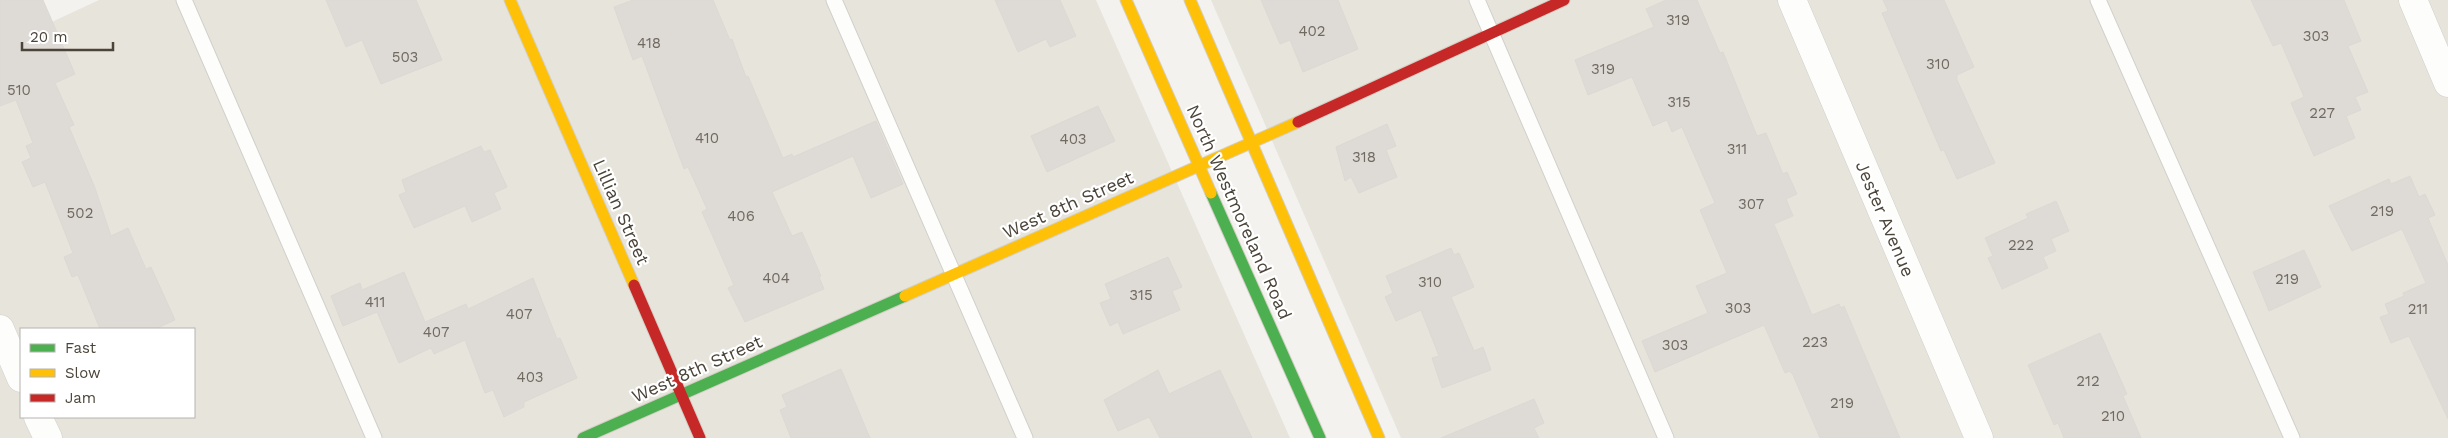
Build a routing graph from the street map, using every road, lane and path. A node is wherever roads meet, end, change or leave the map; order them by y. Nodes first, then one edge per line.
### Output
1 (184, 0) edge
2 (510, 0) edge
3 (834, 0) edge
4 (1126, 0) edge
5 (1190, 0) edge
6 (1477, 0) edge
7 (1564, 0) edge
8 (1792, 0) edge
9 (2098, 0) edge
10 (2413, 0) edge
11 (1491, 32) junction
12 (2448, 83) edge
13 (1253, 143) junction
14 (1200, 166) junction
15 (954, 275) junction
16 (0, 329) edge
17 (20, 376) edge
18 (681, 395) junction
19 (38, 418) edge
20 (48, 438) edge
21 (374, 438) edge
22 (583, 438) edge
23 (700, 438) edge
24 (1025, 438) edge
25 (1320, 438) edge
26 (1379, 438) edge
27 (1666, 438) edge
28 (1978, 438) edge
29 (2292, 438) edge

1 - 21 lane
2 - 18 street, Lillian Street
3 - 15 lane
4 - 14 street, North Westmoreland Road
5 - 13 street
6 - 11 lane
7 - 11 street, West 8th Street
8 - 28 street, Jester Avenue
9 - 29 lane
10 - 12 street
11 - 13 street, West 8th Street
11 - 27 lane
13 - 14 street, West 8th Street
13 - 26 street
14 - 15 street, West 8th Street
14 - 25 street, North Westmoreland Road
15 - 18 street, West 8th Street
15 - 24 lane
16 - 17 street
18 - 22 street, West 8th Street
18 - 23 street, Lillian Street
19 - 20 street

